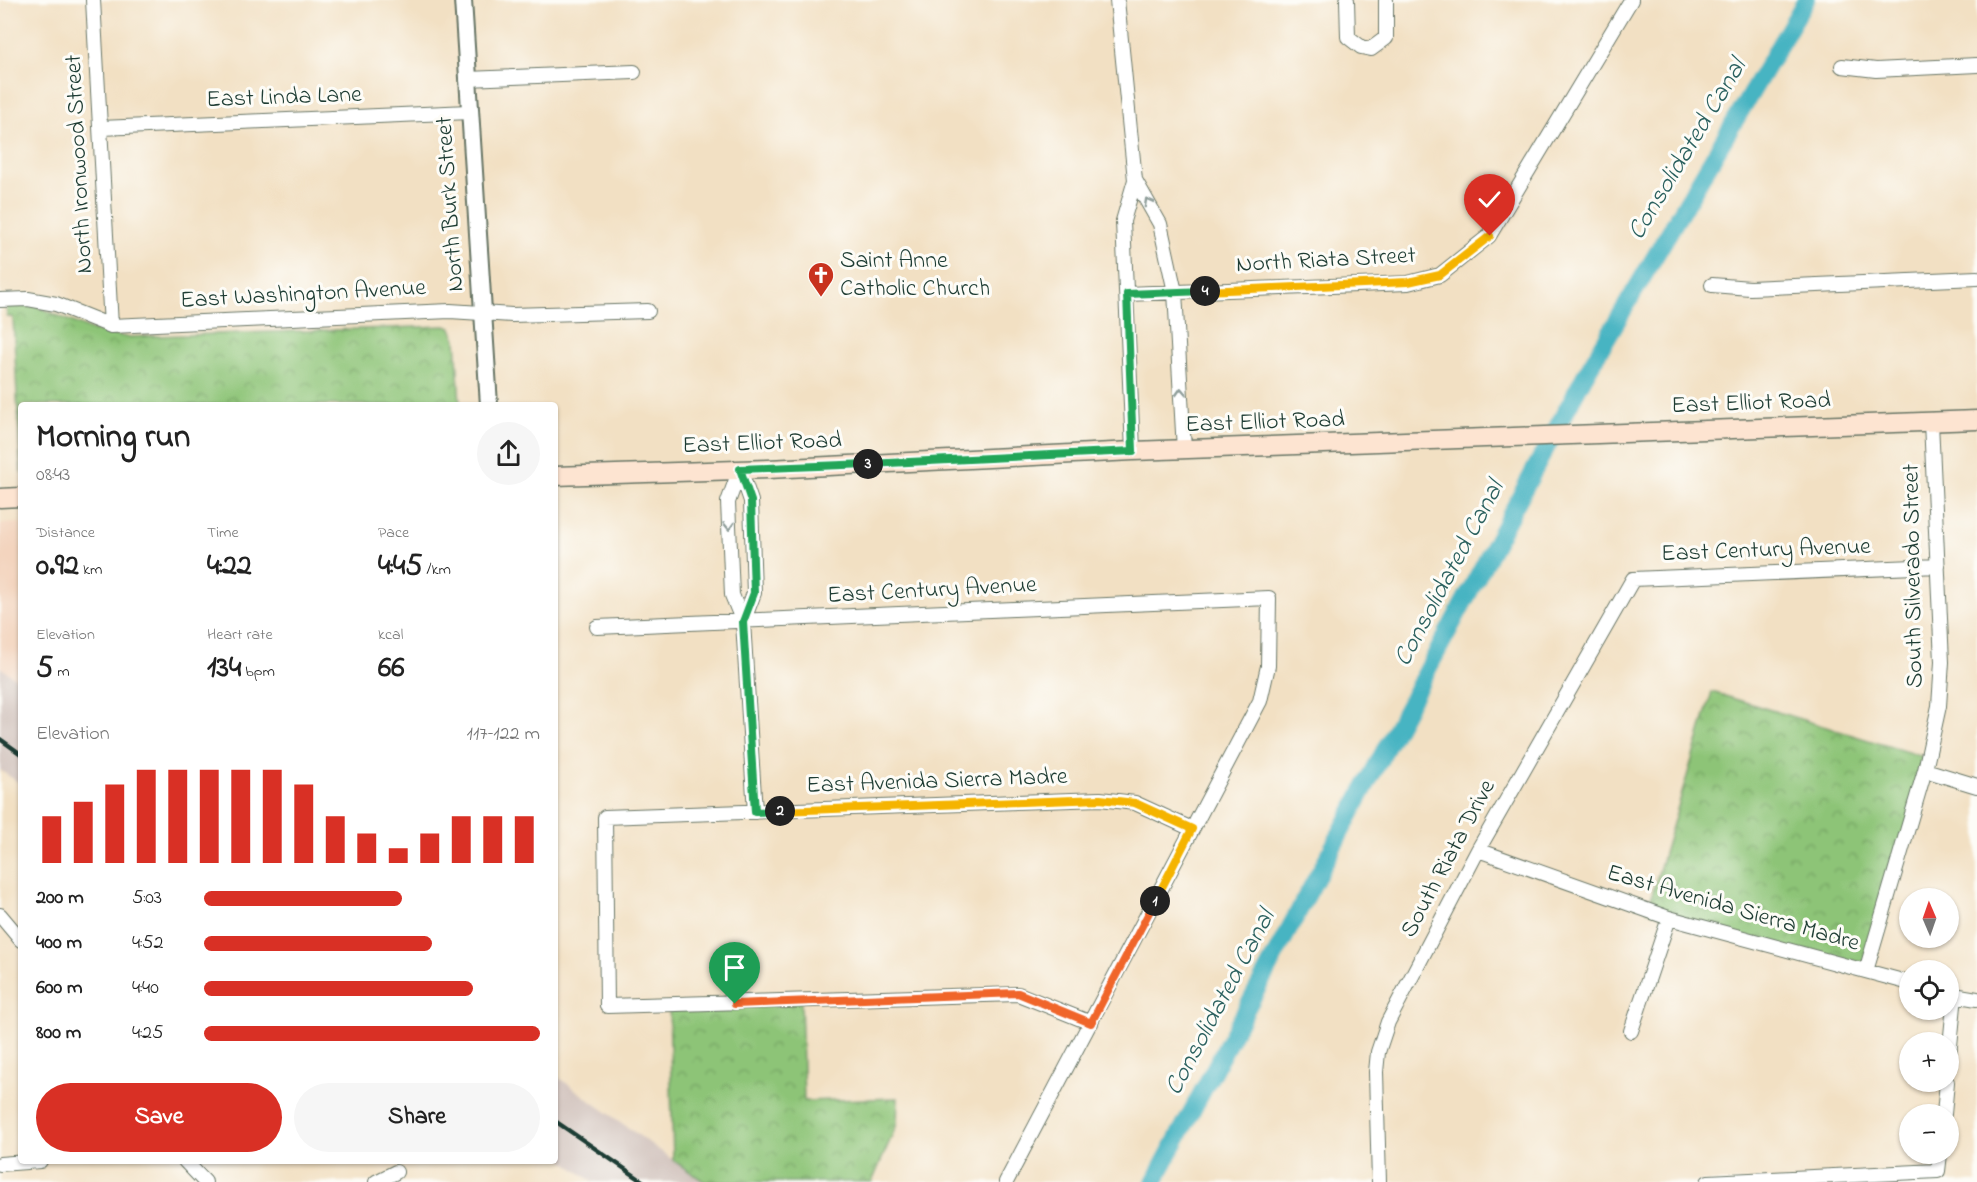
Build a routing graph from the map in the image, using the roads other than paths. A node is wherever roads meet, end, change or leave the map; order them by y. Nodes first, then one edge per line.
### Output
1 (93, 0) edge
2 (463, 0) edge
3 (1117, 0) edge
4 (1347, 0) edge
5 (1386, 0) edge
6 (1631, 0) edge
7 (1977, 65) edge
8 (1842, 66) dead end
9 (634, 72) dead end
10 (467, 79) junction
11 (469, 112) junction
12 (101, 128) junction
13 (1135, 180) junction
14 (1977, 278) edge
15 (1712, 285) dead end
16 (1175, 292) junction
17 (1127, 294) junction
18 (0, 300) edge
19 (648, 311) dead end
20 (483, 314) junction
21 (111, 326) junction
22 (489, 402) edge
23 (1977, 420) edge
24 (1932, 422) junction
25 (1184, 450) junction
26 (1133, 451) junction
27 (740, 469) junction
28 (558, 476) edge
29 (18, 497) edge
30 (0, 498) edge
31 (1938, 566) junction
32 (1633, 579) joint
33 (743, 622) junction
34 (597, 627) dead end
35 (1924, 770) junction
36 (1977, 786) edge
37 (755, 812) junction
38 (1192, 829) junction
39 (1478, 850) junction
40 (0, 915) edge
41 (1669, 918) junction
42 (18, 936) edge
43 (1866, 971) junction
44 (1899, 980) edge
45 (1959, 995) edge
46 (1977, 999) edge
47 (1091, 1023) junction
48 (1631, 1031) dead end
49 (18, 1163) edge
50 (0, 1164) edge
51 (188, 1164) edge
52 (1939, 1164) edge
53 (396, 1172) dead end
54 (205, 1182) edge
55 (376, 1182) edge
56 (1006, 1182) edge
57 (1379, 1182) edge
58 (1708, 1182) edge

1 - 12 street, North Ironwood Street
2 - 10 street, North Burk Street
3 - 13 street
4 - 5 street
6 - 16 street, North Riata Street
7 - 8 street
9 - 10 street
10 - 11 street, North Burk Street
11 - 12 street, East Linda Lane
11 - 20 street, North Burk Street
12 - 21 street, North Ironwood Street
16 -> 13 street
13 - 17 street
14 - 15 street
16 - 17 street, North Riata Street
25 -> 16 street
17 - 26 street
18 - 21 street, East Washington Avenue
19 - 20 street, East Washington Avenue
20 - 21 street, East Washington Avenue
20 - 22 street, North Burk Street
23 - 24 main road, East Elliot Road
24 - 25 main road, East Elliot Road
24 - 31 street, South Silverado Street
25 - 26 main road, East Elliot Road
26 - 27 main road, East Elliot Road
27 - 28 main road, East Elliot Road
27 - 33 street
27 -> 33 street
29 - 30 main road
31 - 32 street, East Century Avenue
31 - 35 street, South Silverado Street
32 - 39 street, South Riata Drive
33 - 34 street, East Century Avenue
33 - 37 street
33 - 38 street, East Century Avenue
35 - 36 street
35 - 43 street, South Silverado Street
37 - 38 street, East Avenida Sierra Madre
37 - 47 street, East Avenida Sierra Madre
38 - 47 street
39 - 41 street, East Avenida Sierra Madre
39 - 57 street, South Riata Drive
40 - 42 street
41 - 43 street, East Avenida Sierra Madre
41 - 48 street
43 - 44 street, East Avenida Sierra Madre
45 - 46 street
47 - 56 street
49 - 50 street
51 - 54 street
52 - 58 street
53 - 55 street

